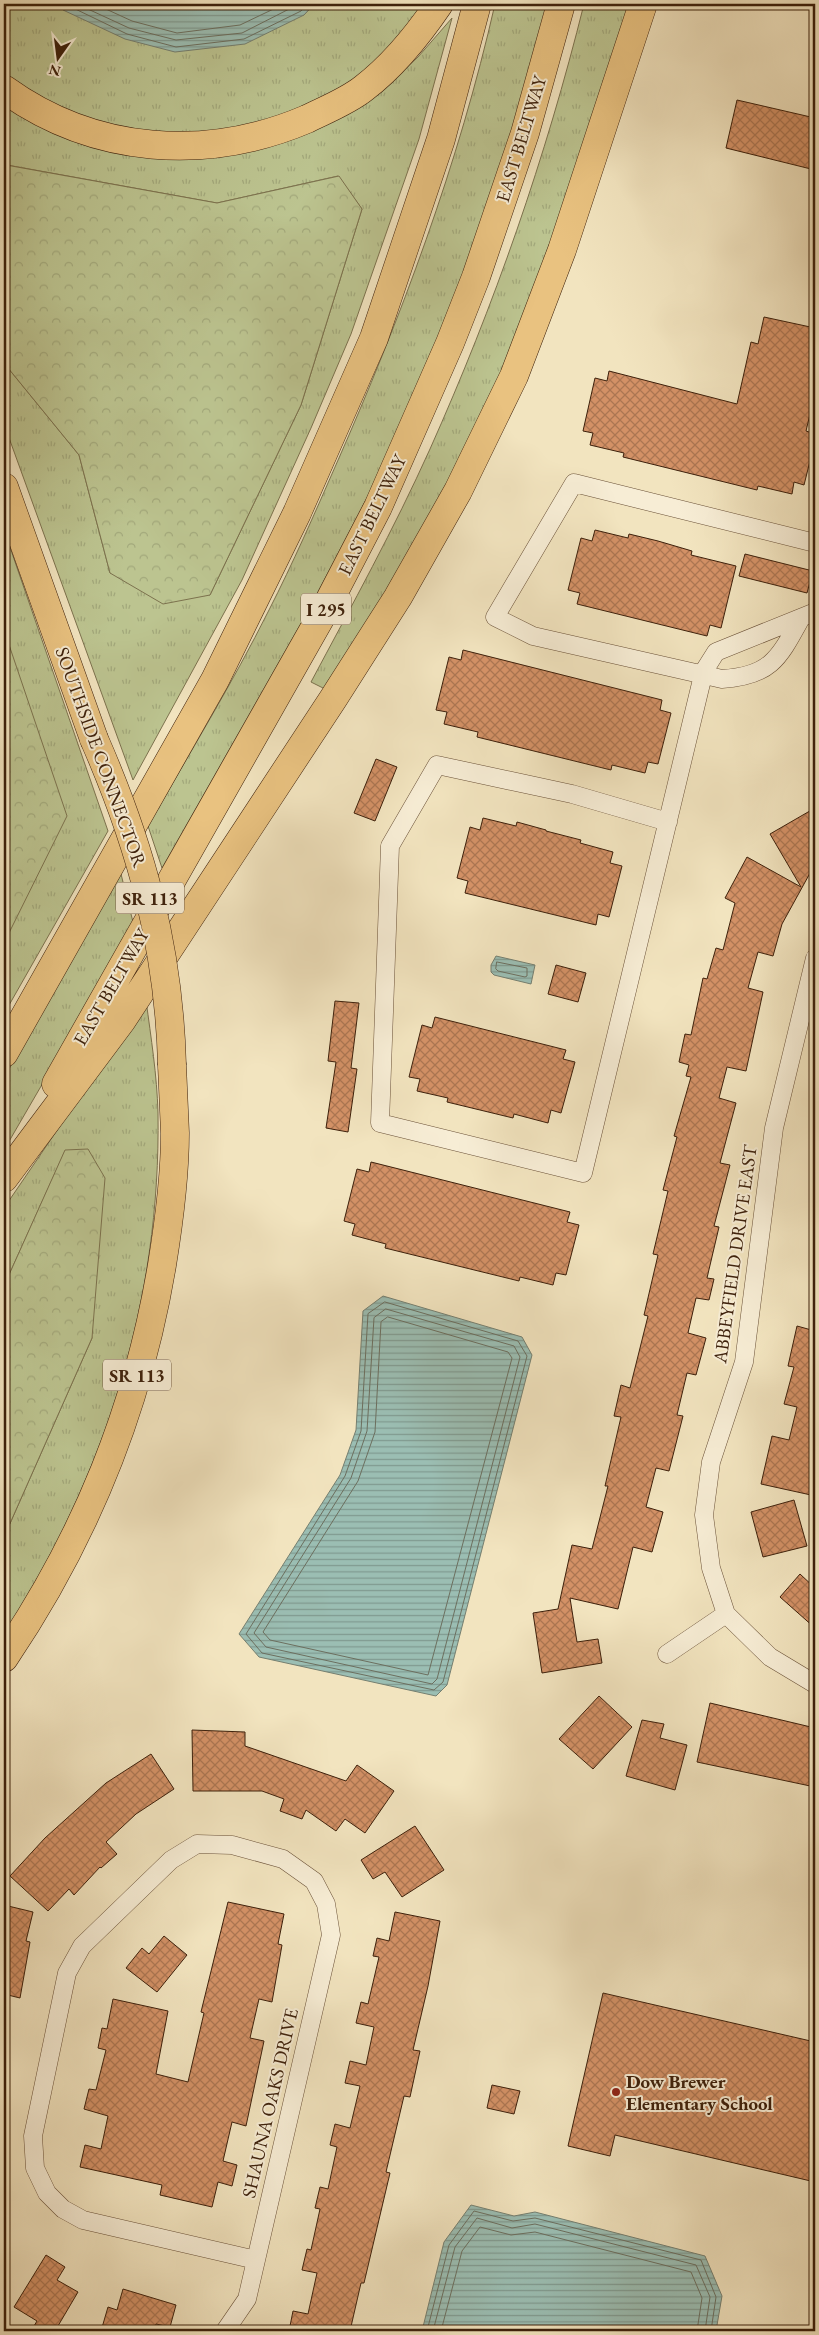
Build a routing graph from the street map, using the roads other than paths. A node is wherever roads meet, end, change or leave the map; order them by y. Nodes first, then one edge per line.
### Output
1 (439, 4) edge
2 (477, 4) edge
3 (561, 4) edge
4 (643, 4) edge
5 (4, 89) edge
6 (4, 487) edge
7 (815, 543) edge
8 (808, 615) edge
9 (703, 675) junction
10 (668, 822) junction
11 (815, 958) edge
12 (4, 1053) edge
13 (4, 1176) edge
14 (726, 1614) junction
15 (667, 1654) dead end
16 (4, 1658) edge
17 (815, 1684) edge
18 (256, 2260) junction
19 (226, 2331) edge

1 - 5 highway
2 - 12 highway
3 - 13 highway, EAST BELTWAY / I 295
4 - 13 highway
6 - 16 highway, SOUTHSIDE CONNECTOR / SR 113, bridge
7 - 9 street
8 - 9 street
8 - 9 street
9 - 10 street
10 - 10 street
11 - 14 street, ABBEYFIELD DRIVE EAST
14 - 15 street
14 - 17 street
18 - 18 street, SHAUNA OAKS DRIVE
18 - 19 street, SHAUNA OAKS DRIVE

